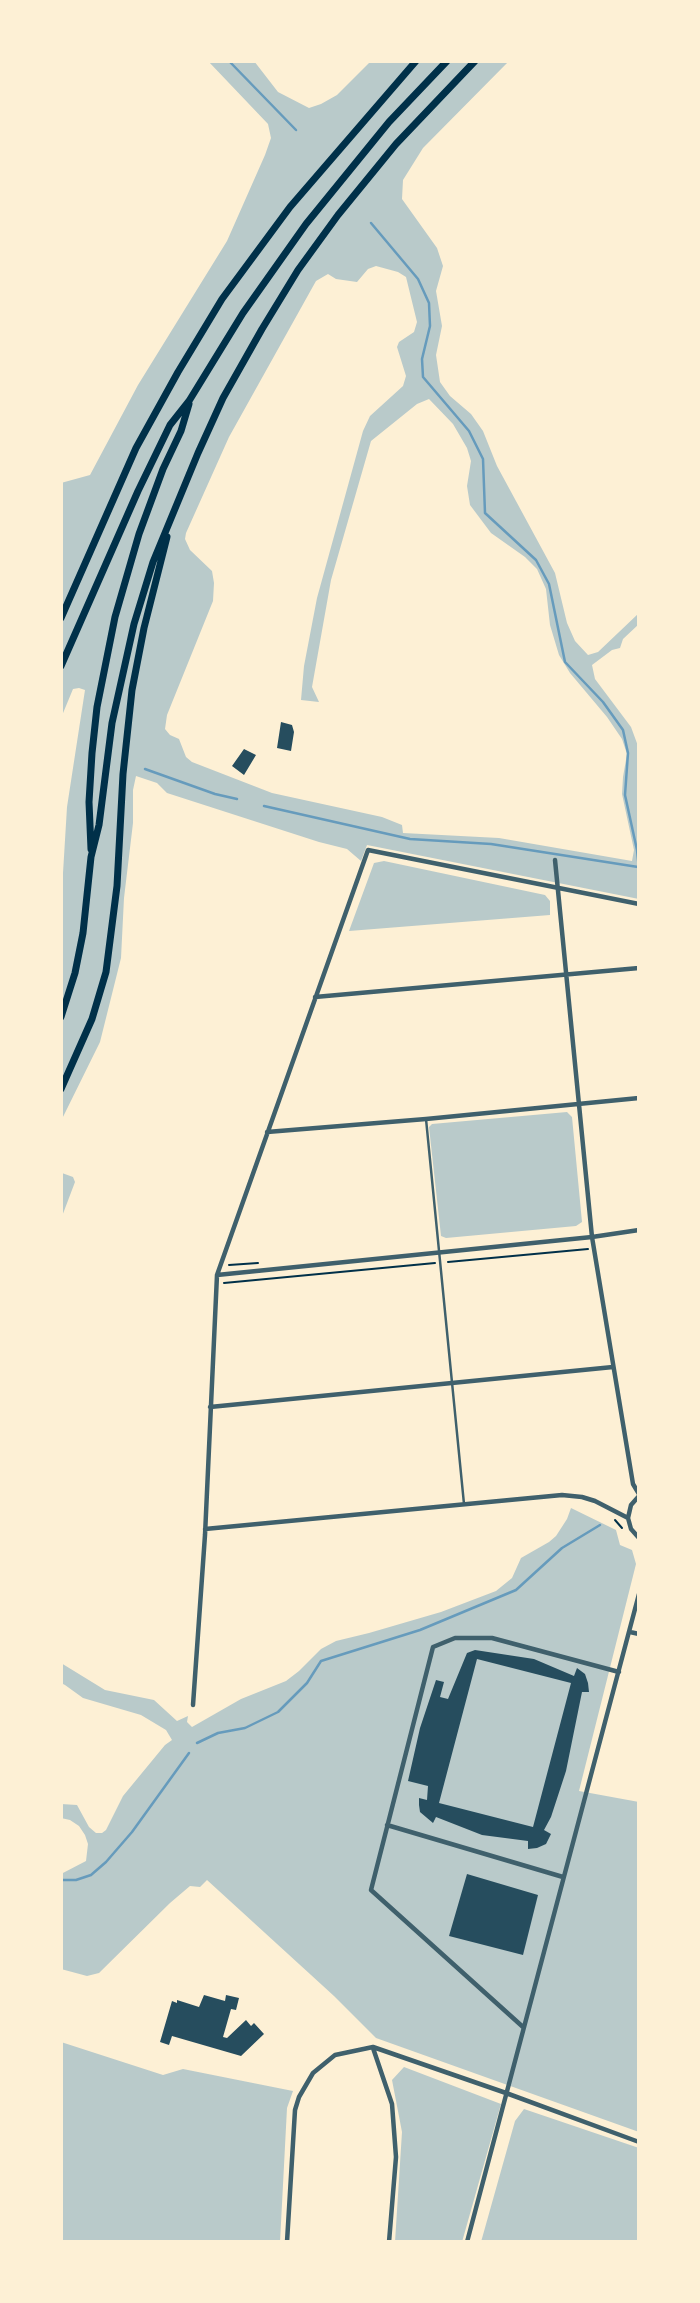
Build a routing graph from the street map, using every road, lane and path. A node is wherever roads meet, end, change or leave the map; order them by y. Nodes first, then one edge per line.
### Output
1 (416, 61) edge
2 (447, 61) edge
3 (475, 61) edge
4 (190, 401) junction
5 (174, 511) junction
6 (61, 618) edge
7 (61, 666) edge
8 (91, 857) junction
9 (555, 860) dead end
10 (557, 888) junction
11 (639, 904) edge
12 (639, 968) edge
13 (566, 975) junction
14 (316, 997) junction
15 (61, 1017) edge
16 (61, 1089) edge
17 (639, 1098) edge
18 (579, 1104) junction
19 (426, 1119) junction
20 (267, 1132) junction
21 (639, 1230) edge
22 (592, 1237) junction
23 (594, 1249) junction
24 (440, 1253) junction
25 (441, 1263) junction
26 (217, 1275) junction
27 (216, 1283) junction
28 (613, 1367) junction
29 (452, 1383) junction
30 (210, 1406) junction
31 (639, 1495) edge
32 (464, 1504) junction
33 (628, 1518) junction
34 (205, 1529) junction
35 (639, 1538) edge
36 (639, 1594) edge
37 (630, 1632) junction
38 (639, 1634) edge
39 (619, 1672) junction
40 (193, 1705) dead end
41 (387, 1825) junction
42 (563, 1877) junction
43 (523, 2027) junction
44 (373, 2048) junction
45 (506, 2093) junction
46 (639, 2143) edge
47 (287, 2242) edge
48 (389, 2242) edge
49 (467, 2242) edge

1 - 6 highway
2 - 4 highway
3 - 5 highway
4 - 7 highway
4 - 8 highway
5 - 8 highway
5 - 16 highway
8 - 15 highway
9 - 10 street
10 - 11 street
10 - 13 street
10 - 14 street
12 - 13 street
13 - 14 street
13 - 18 street
14 - 20 street
17 - 18 street
18 - 19 street
18 - 22 street
19 - 20 street
19 - 24 street
20 - 26 street
21 - 22 street
22 - 23 street
22 - 24 street
23 - 25 path
23 - 28 street
24 - 25 street
24 - 26 street
25 - 27 path
25 - 29 street
26 - 27 street
27 - 30 street
28 - 29 street
28 - 31 street
29 - 30 street
29 - 32 street
30 - 34 street
31 - 33 street
32 - 33 street
32 - 34 street
33 - 35 street
34 - 40 street
36 - 37 street
37 - 38 street
37 - 39 street
39 - 41 street
39 - 42 street
41 - 42 street
41 - 43 street
42 - 43 street
43 - 45 street
44 - 45 street
44 - 47 street
44 - 48 street
45 - 46 street
45 - 49 street

